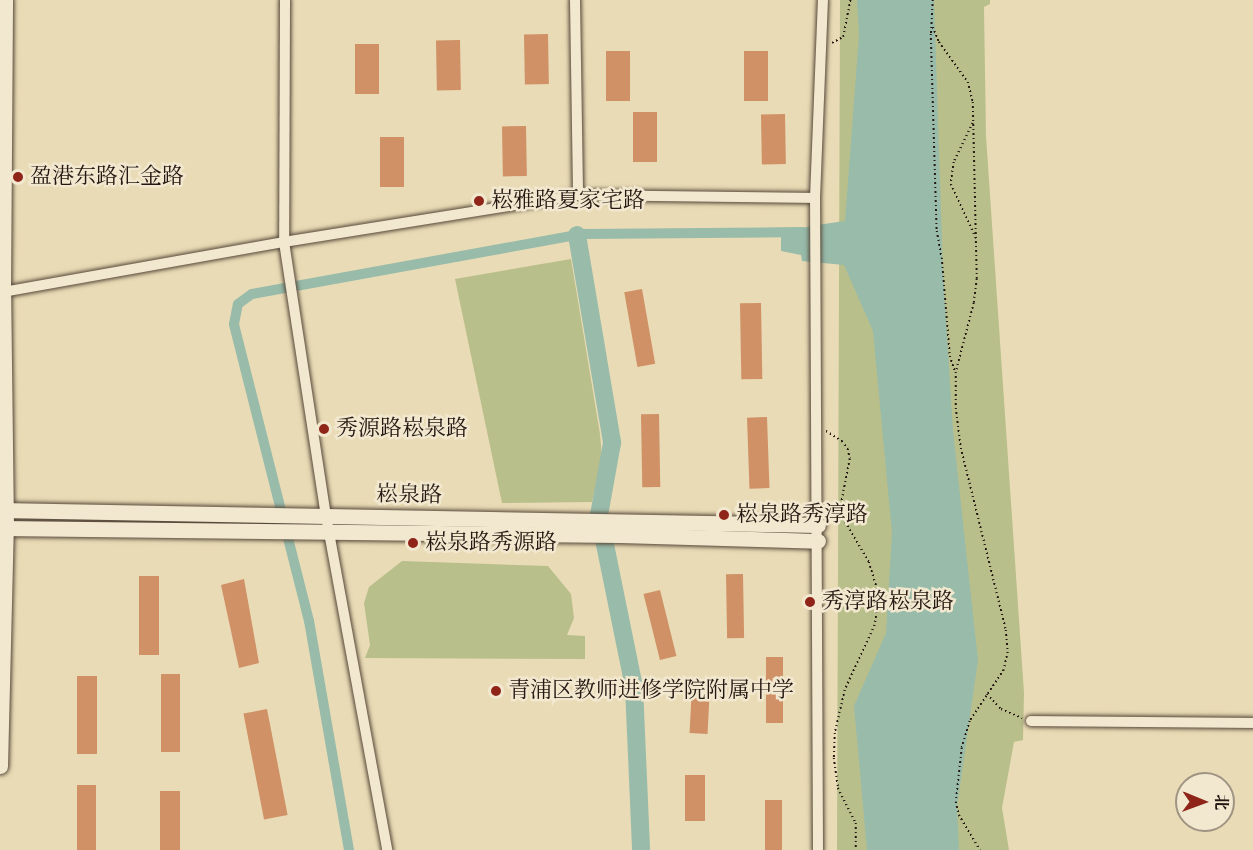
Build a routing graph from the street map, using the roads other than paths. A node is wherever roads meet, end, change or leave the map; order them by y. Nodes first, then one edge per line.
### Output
1 (5, 0) edge
2 (285, 0) edge
3 (575, 0) edge
4 (823, 0) edge
5 (578, 195) junction
6 (815, 198) junction
7 (284, 242) junction
8 (3, 291) junction
9 (3, 510) edge
10 (326, 516) junction
11 (818, 525) junction
12 (3, 527) edge
13 (586, 528) junction
14 (618, 528) junction
15 (329, 532) junction
16 (818, 541) junction
17 (1031, 721) road end
18 (1253, 723) edge
19 (0, 766) edge
20 (387, 850) edge
21 (818, 850) edge

1 - 8 street
2 - 7 street
3 - 5 street
4 - 6 street
5 - 6 street
5 - 7 street
6 - 11 street
7 - 8 street
7 - 10 street
8 - 9 street
9 - 10 street, 崧泉路
9 - 12 street
10 - 13 street, 崧泉路
10 - 15 street
11 - 14 street, 崧泉路
11 - 16 street
12 - 15 street, 崧泉路
12 - 19 street
13 - 14 street, 崧泉路
13 - 15 street, 崧泉路
14 - 16 street, 崧泉路
15 - 20 street
16 - 21 street
17 - 18 street

